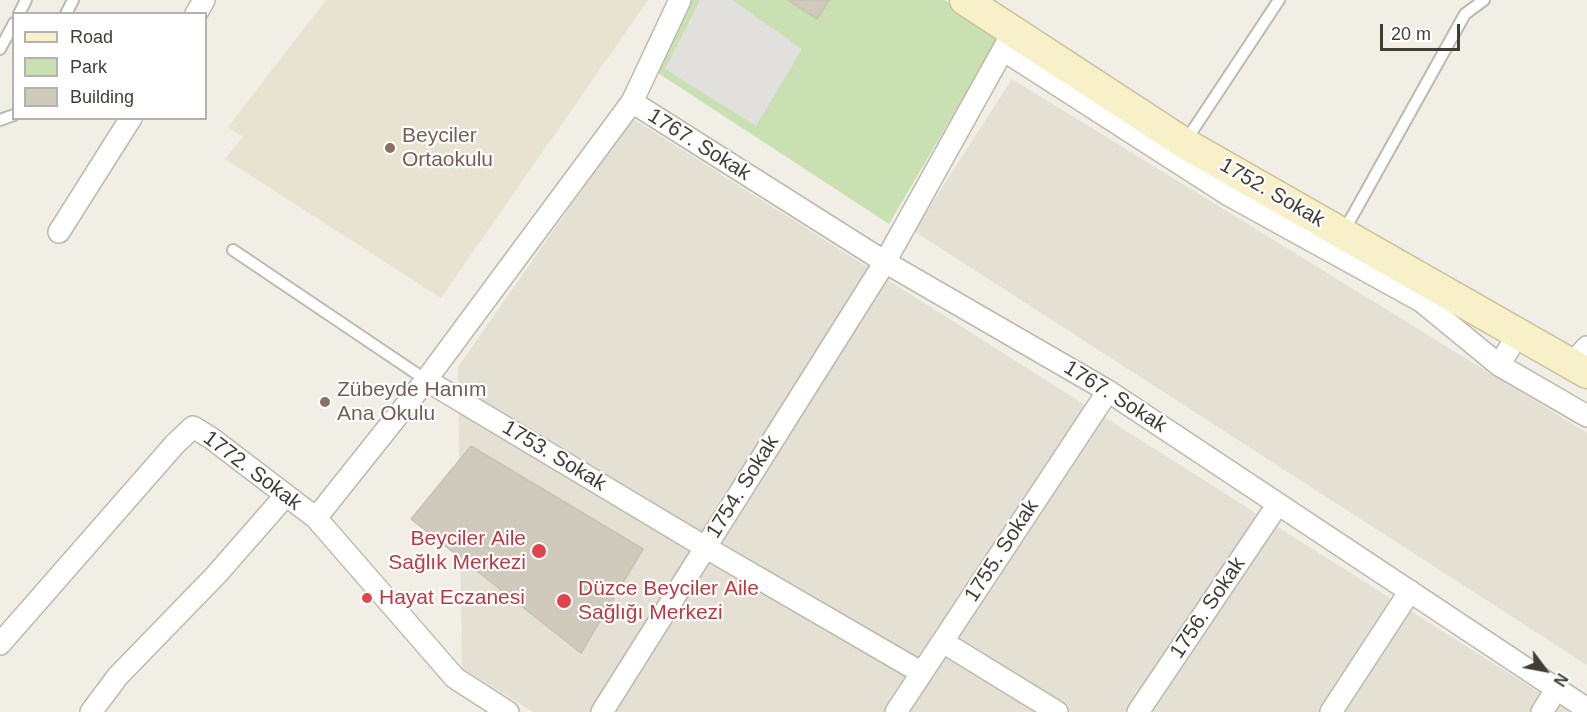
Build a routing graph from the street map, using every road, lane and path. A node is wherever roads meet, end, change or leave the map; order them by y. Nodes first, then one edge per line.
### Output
1 (680, 0) edge
2 (964, 0) edge
3 (1279, 0) edge
4 (1484, 0) edge
5 (12, 27) edge
6 (1008, 41) junction
7 (0, 48) edge
8 (632, 102) junction
9 (130, 120) edge
10 (1184, 142) junction
11 (58, 232) dead end
12 (1343, 233) junction
13 (233, 250) dead end
14 (885, 262) junction
15 (1426, 292) junction
16 (1519, 333) junction
17 (1582, 361) edge
18 (1499, 365) junction
19 (426, 380) junction
20 (1108, 391) junction
21 (1587, 416) edge
22 (286, 495) junction
23 (1278, 504) junction
24 (316, 518) junction
25 (705, 547) junction
26 (1410, 591) junction
27 (943, 642) junction
28 (0, 644) edge
29 (922, 673) junction
30 (1557, 688) junction
31 (1587, 709) edge
32 (91, 712) edge
33 (508, 712) edge
34 (602, 712) edge
35 (896, 712) edge
36 (1057, 712) edge
37 (1138, 712) edge
38 (1331, 712) edge
39 (1542, 712) edge

1 - 8 street
2 - 6 street, 1752. Sokak
3 - 10 lane
4 - 12 lane
5 - 7 lane
6 - 10 street, 1752. Sokak
6 - 14 street, 1754. Sokak
6 - 15 street
8 - 14 street, 1767. Sokak
8 - 19 street
9 - 11 street
10 - 12 street, 1752. Sokak
12 - 15 street, 1752. Sokak
13 - 19 lane
14 - 20 street, 1767. Sokak
14 - 25 street, 1754. Sokak
15 - 16 street, 1752. Sokak
15 - 18 street
16 - 17 street, 1752. Sokak
16 - 18 street
18 - 21 street
19 - 24 street, 1772. Sokak
19 - 25 street, 1753. Sokak
20 - 23 street, 1767. Sokak
20 - 27 street, 1755. Sokak
22 - 24 street, 1772. Sokak
22 - 28 street, 1772. Sokak
22 - 32 street
23 - 26 street, 1767. Sokak
23 - 37 street, 1756. Sokak
24 - 33 street
25 - 29 street, 1753. Sokak
25 - 34 street, 1754. Sokak
26 - 30 street, 1767. Sokak
26 - 38 street
27 - 29 street, 1755. Sokak
27 - 36 street
29 - 35 street, 1755. Sokak
30 - 31 street, 1767. Sokak
30 - 39 street

